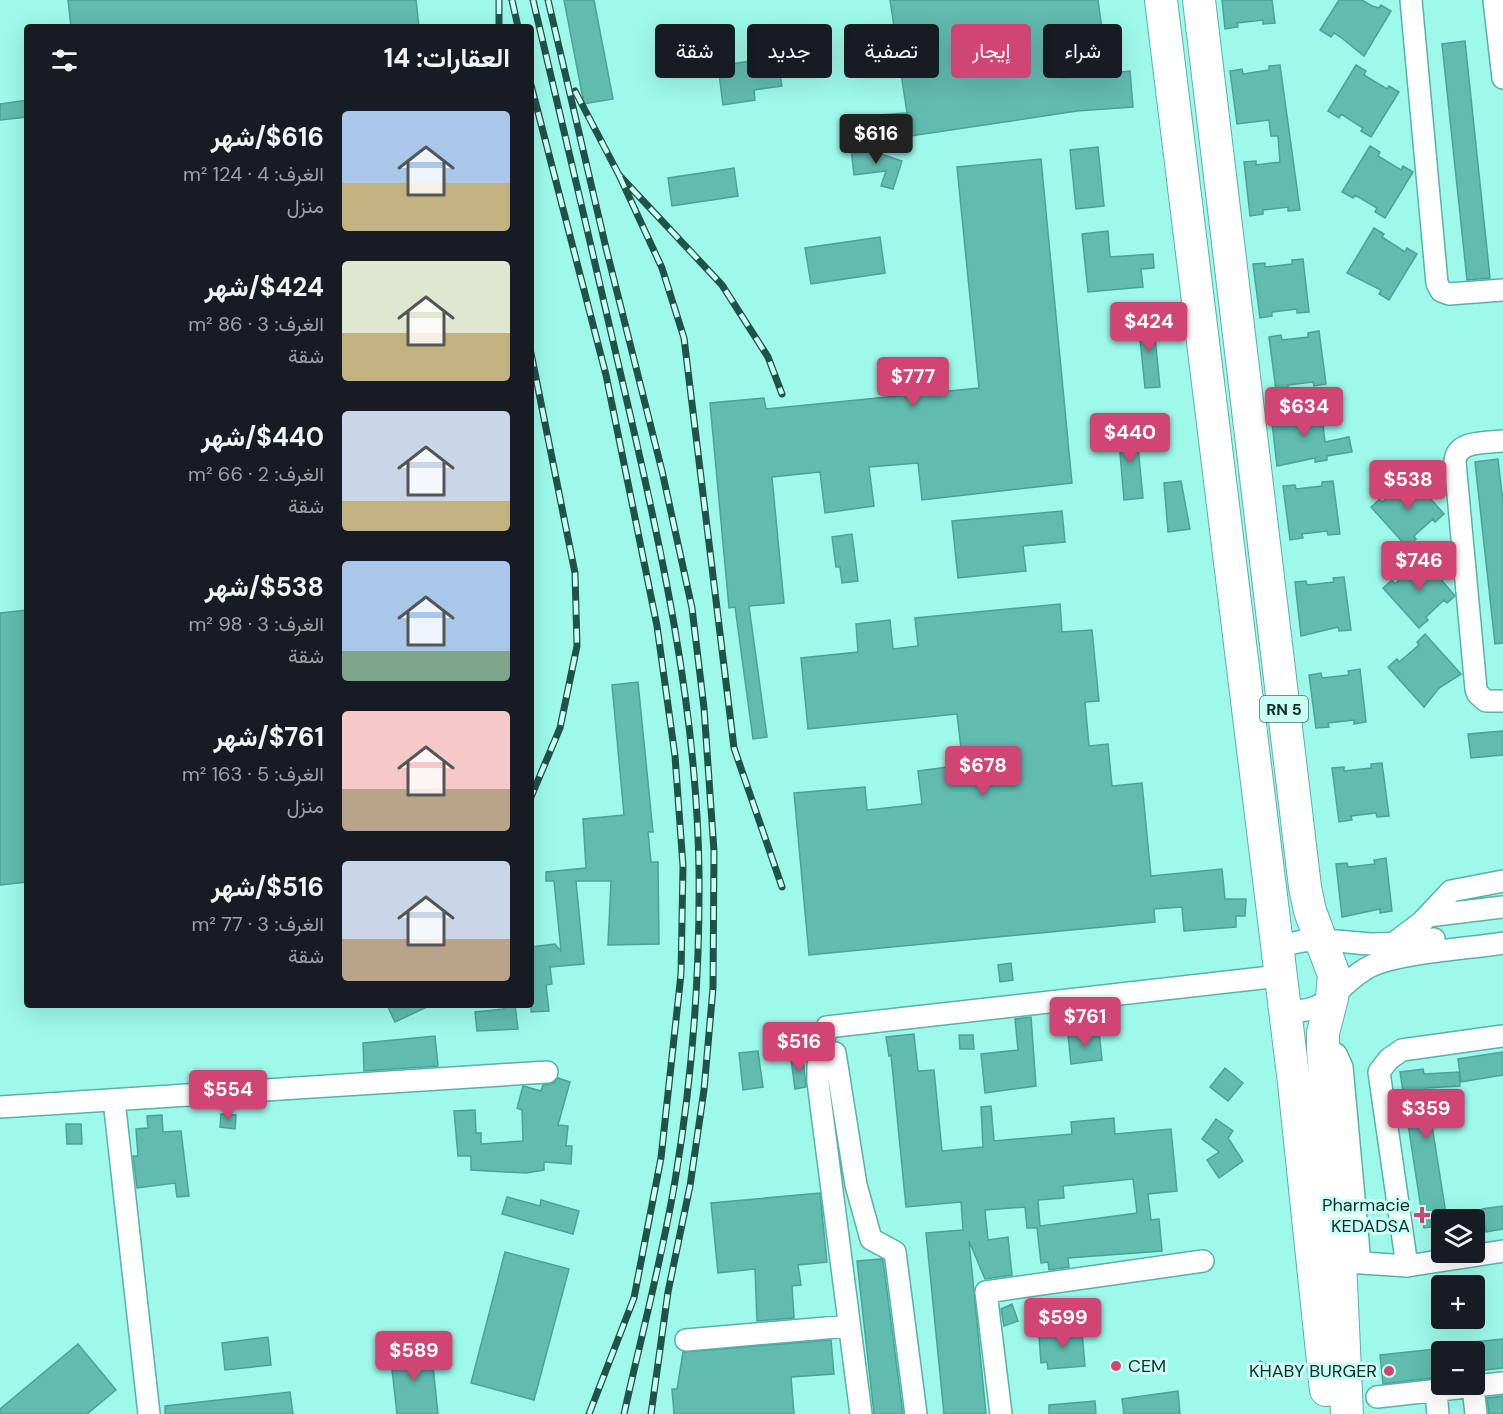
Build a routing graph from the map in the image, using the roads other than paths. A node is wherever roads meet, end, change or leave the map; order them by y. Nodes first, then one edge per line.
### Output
1 (1161, 0) edge
2 (1199, 0) edge
3 (1411, 0) edge
4 (1494, 0) edge
5 (1503, 78) edge
6 (1503, 290) edge
7 (1503, 441) edge
8 (1503, 701) edge
9 (1503, 881) edge
10 (1503, 907) edge
11 (1428, 916) junction
12 (1503, 931) edge
13 (1321, 939) junction
14 (1394, 944) junction
15 (1503, 944) edge
16 (1279, 963) junction
17 (1332, 998) junction
18 (1285, 1009) junction
19 (1503, 1036) edge
20 (1323, 1049) junction
21 (1290, 1052) junction
22 (835, 1053) dead end
23 (547, 1072) dead end
24 (114, 1100) junction
25 (0, 1107) edge
26 (1503, 1251) edge
27 (1338, 1261) junction
28 (1203, 1262) dead end
29 (1407, 1266) junction
30 (849, 1326) junction
31 (686, 1340) dead end
32 (1503, 1383) edge
33 (1485, 1385) edge
34 (1431, 1392) edge
35 (1436, 1395) edge
36 (1474, 1395) edge
37 (1377, 1397) dead end
38 (149, 1414) edge
39 (861, 1414) edge
40 (916, 1414) edge
41 (1001, 1414) edge
42 (1328, 1414) edge
43 (1347, 1414) edge
44 (1438, 1414) edge
45 (1476, 1414) edge

1 - 16 highway, RN 5
2 - 13 highway, RN 5
3 - 6 street
4 - 5 street
7 - 8 street
9 - 11 street
10 - 11 street
11 - 14 street
12 - 14 street
13 - 14 street
13 - 16 street
13 - 17 highway, RN 5
15 - 17 street
16 - 18 highway, RN 5
16 - 30 street
17 - 18 street
17 - 20 highway, RN 5
18 - 21 highway, RN 5
19 - 29 street
20 - 21 highway
20 - 27 highway, RN 5
21 - 27 highway, RN 5
22 - 40 street
23 - 24 street
24 - 25 street
24 - 38 street
26 - 29 street
27 - 29 street
27 - 42 highway, RN 5
27 - 43 highway, RN 5
28 - 41 street
30 - 31 street
30 - 39 street
32 - 33 street
34 - 37 street
35 - 44 street
36 - 45 street

